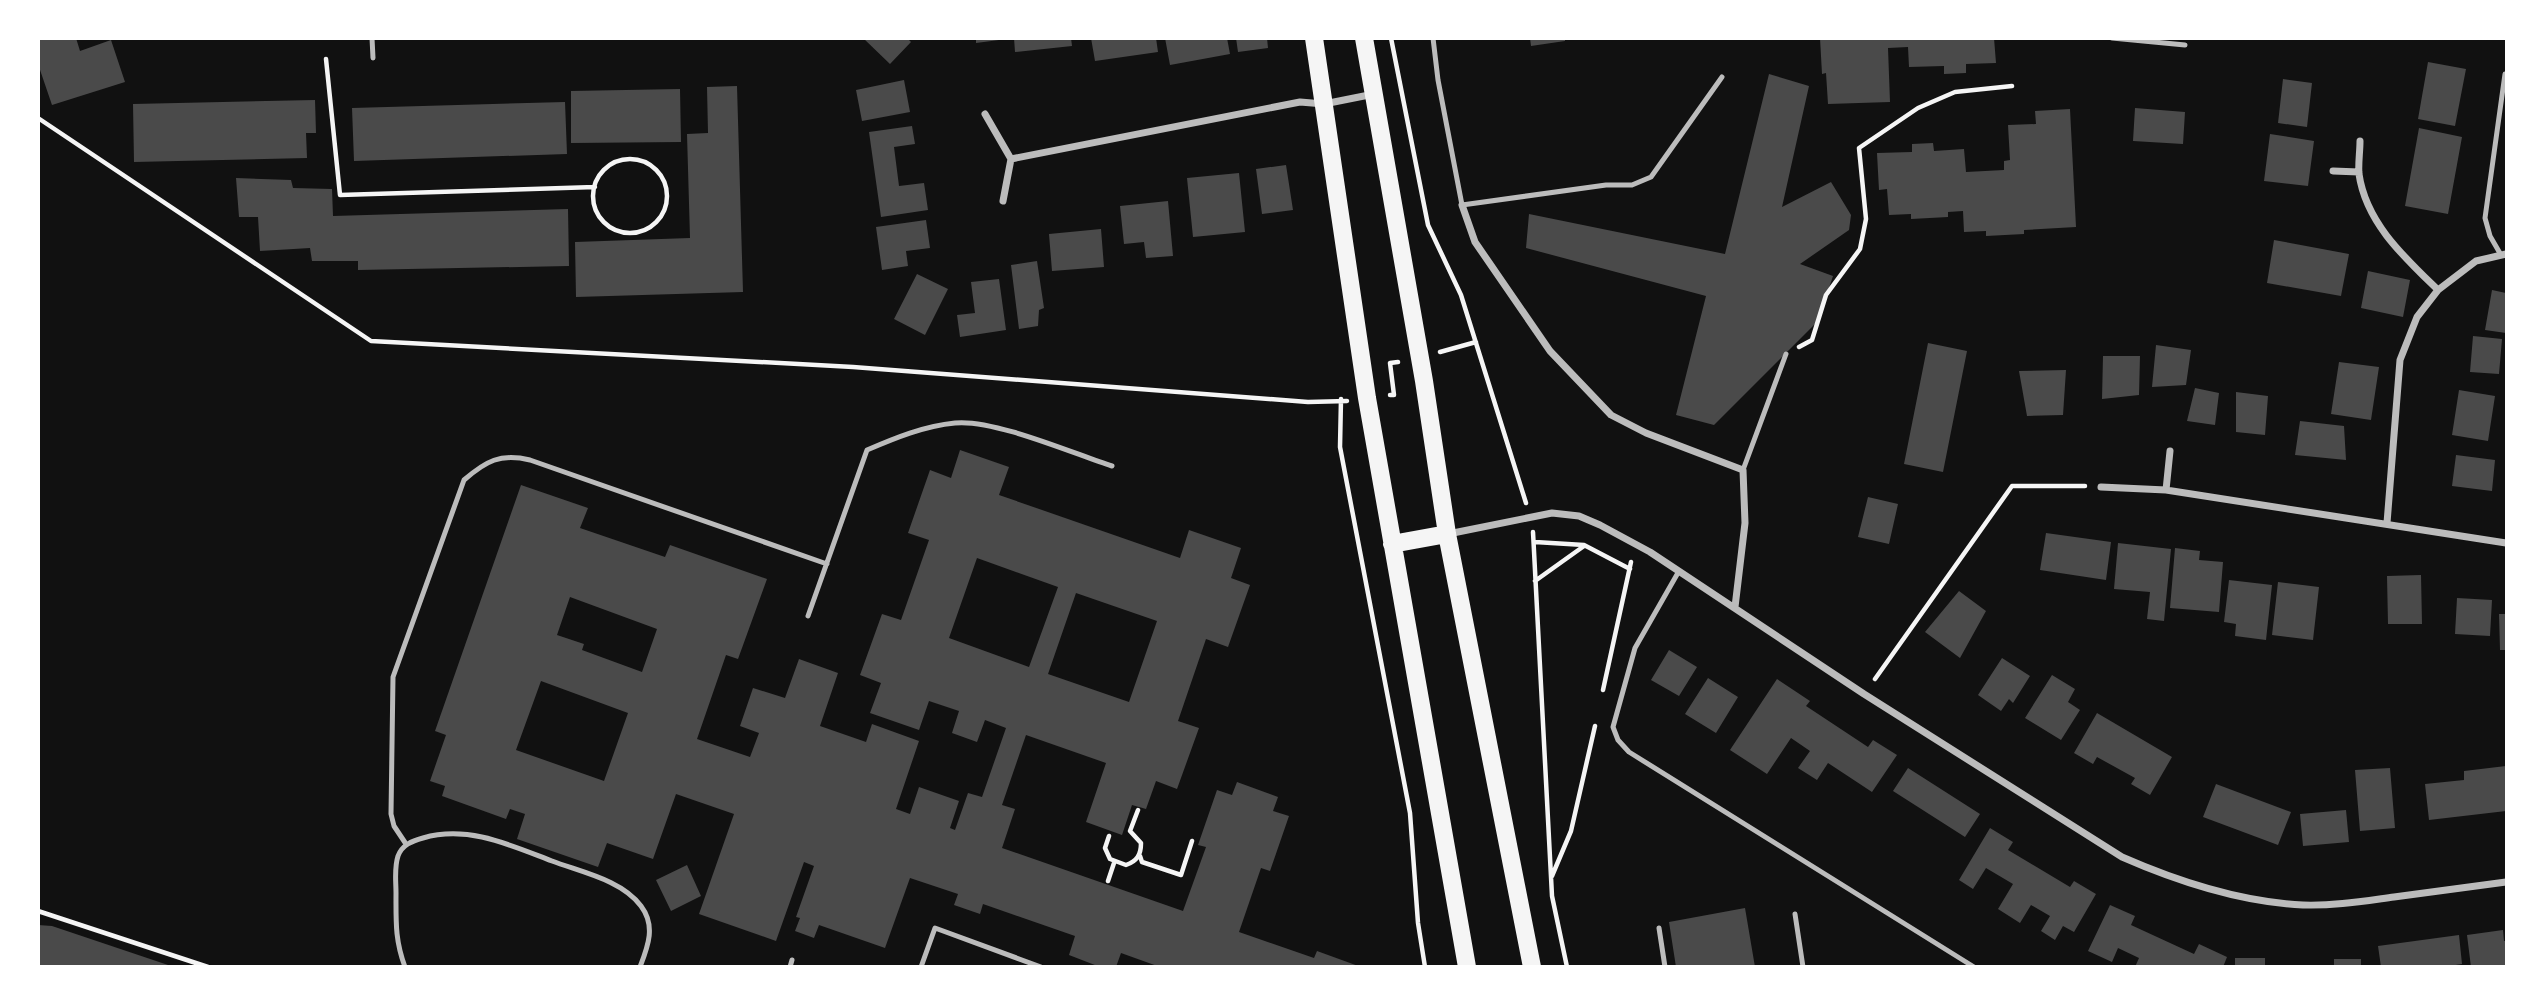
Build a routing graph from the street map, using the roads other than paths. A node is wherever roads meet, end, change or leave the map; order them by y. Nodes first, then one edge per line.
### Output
1 (372, 38) edge
2 (1314, 38) edge
3 (1364, 38) edge
4 (1433, 38) edge
5 (2112, 38) edge
6 (2185, 45) dead end
7 (373, 58) dead end
8 (2505, 74) edge
9 (1722, 77) dead end
10 (1374, 94) junction
11 (1324, 104) junction
12 (985, 114) dead end
13 (2360, 141) dead end
14 (1011, 159) junction
15 (2333, 171) dead end
16 (2359, 172) junction
17 (1003, 201) dead end
18 (1462, 205) junction
19 (2504, 254) edge
20 (2438, 290) junction
21 (1786, 354) road end
22 (2170, 451) dead end
23 (1112, 466) dead end
24 (1742, 470) junction
25 (2101, 487) road end
26 (2166, 490) junction
27 (2386, 523) junction
28 (1447, 534) junction
29 (2507, 543) edge
30 (1392, 544) junction
31 (827, 564) junction
32 (1679, 571) junction
33 (1735, 607) junction
34 (808, 616) dead end
35 (406, 844) junction
36 (2507, 882) edge
37 (1794, 914) dead end
38 (1659, 928) dead end
39 (405, 967) edge
40 (640, 967) edge
41 (921, 967) edge
42 (1041, 967) edge
43 (1466, 967) edge
44 (1532, 967) edge
45 (1665, 967) edge
46 (1802, 967) edge
47 (1974, 967) edge

1 - 7 lane
2 - 11 main road
3 - 10 main road
4 - 18 lane
5 - 6 lane
8 - 19 lane
9 - 18 lane
10 - 11 street
10 - 28 main road
11 - 14 street
11 - 30 main road
12 - 14 street
13 - 16 street
14 - 17 street
15 - 16 street
16 - 20 street
18 - 24 street
19 - 20 street
20 - 27 street
21 - 24 lane
22 - 26 street
23 - 31 lane
24 - 33 street
25 - 26 street
26 - 27 street
27 - 29 street
28 - 30 main road
28 - 32 street
28 - 44 main road
30 - 43 main road
31 - 34 lane
31 - 35 lane
32 - 33 street
32 - 47 lane
33 - 36 street
35 - 39 lane
35 - 40 lane
37 - 46 lane
38 - 45 lane
41 - 42 lane

